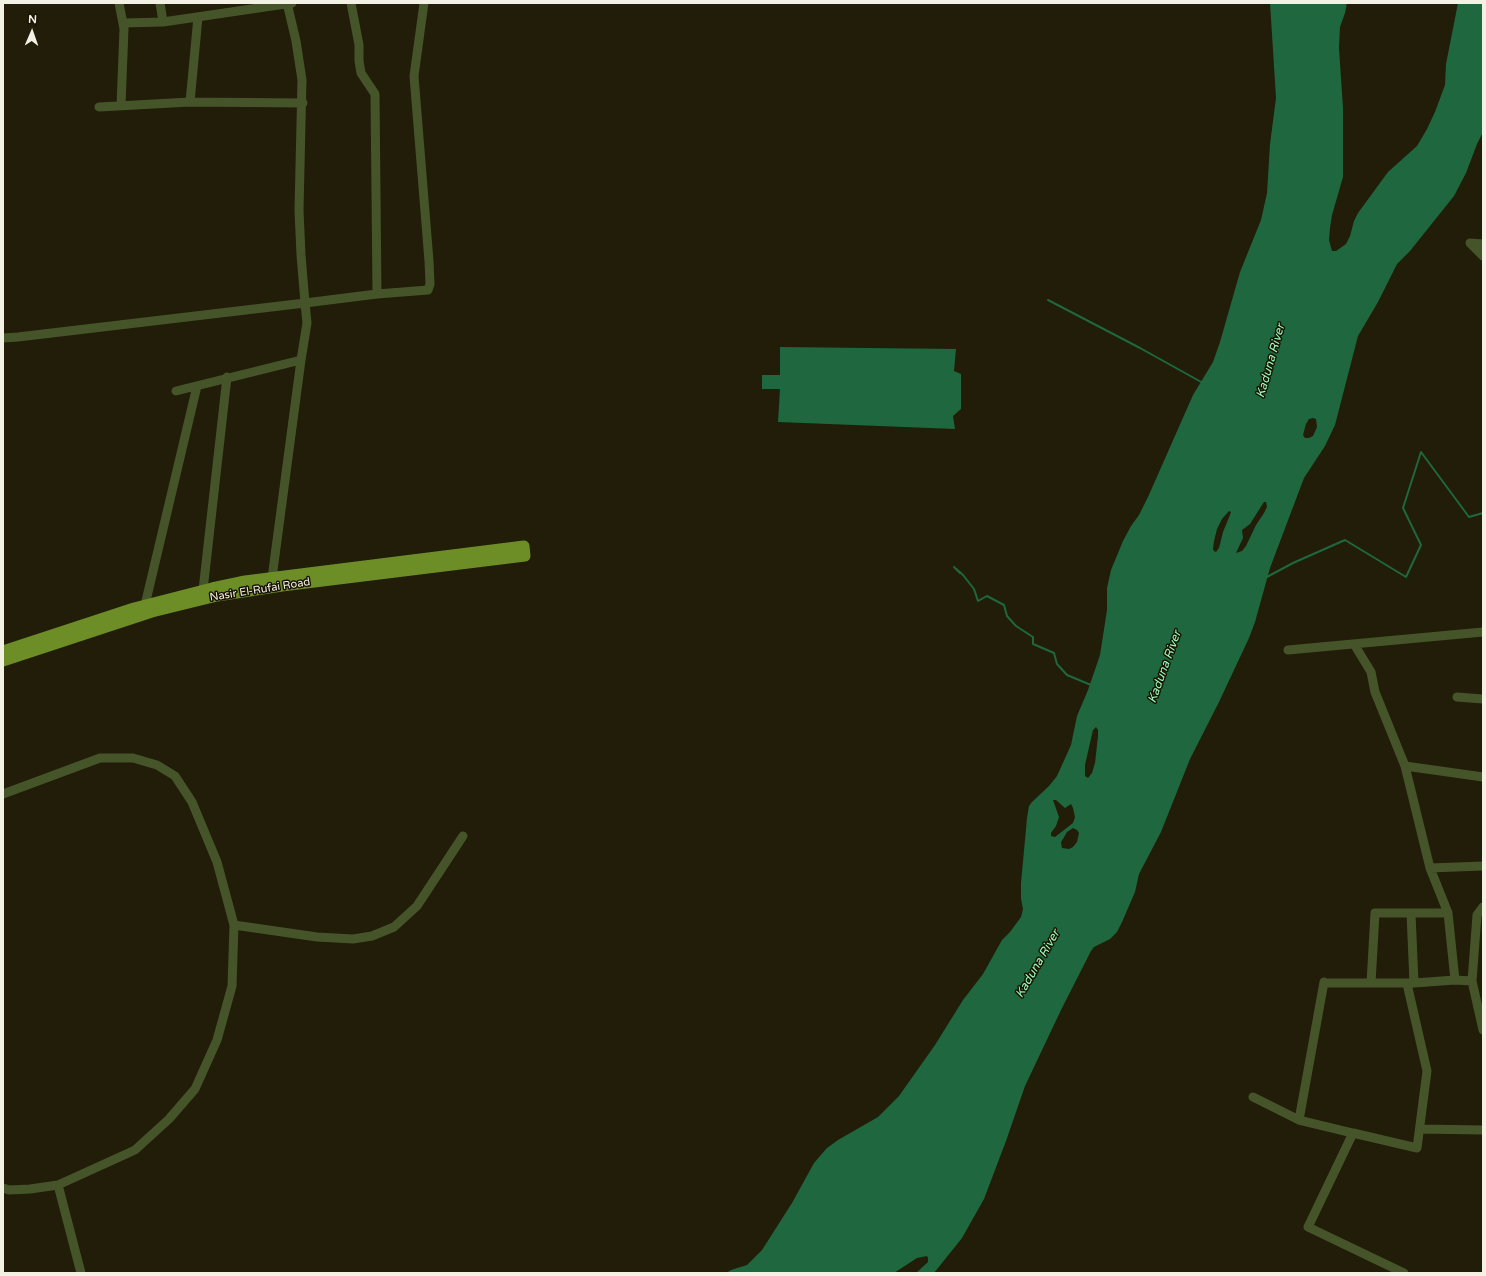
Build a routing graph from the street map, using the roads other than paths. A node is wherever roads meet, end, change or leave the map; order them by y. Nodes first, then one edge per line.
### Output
1 (119, 3) edge
2 (160, 3) edge
3 (289, 3) edge
4 (351, 3) edge
5 (424, 3) edge
6 (198, 17) junction
7 (163, 22) junction
8 (124, 23) junction
9 (190, 102) junction
10 (302, 102) junction
11 (120, 105) junction
12 (99, 107) dead end
13 (1483, 244) edge
14 (1483, 256) edge
15 (377, 294) junction
16 (305, 303) junction
17 (3, 338) edge
18 (301, 360) junction
19 (227, 377) junction
20 (197, 386) junction
21 (176, 391) dead end
22 (525, 556) dead end
23 (394, 567) junction
24 (272, 578) junction
25 (203, 590) junction
26 (145, 605) junction
27 (1483, 632) edge
28 (1354, 644) junction
29 (31, 647) junction
30 (1288, 650) dead end
31 (3, 651) edge
32 (3, 661) edge
33 (1457, 697) dead end
34 (1483, 699) edge
35 (1405, 766) junction
36 (1483, 776) edge
37 (3, 794) edge
38 (463, 836) dead end
39 (1483, 866) edge
40 (1430, 868) junction
41 (1483, 907) edge
42 (1411, 913) junction
43 (1448, 913) junction
44 (234, 925) junction
45 (1455, 980) junction
46 (1472, 981) junction
47 (1371, 983) junction
48 (1411, 985) junction
49 (1483, 1030) edge
50 (1253, 1097) dead end
51 (1299, 1120) junction
52 (1420, 1129) junction
53 (1483, 1130) edge
54 (1353, 1132) junction
55 (58, 1185) junction
56 (3, 1188) edge
57 (81, 1273) edge
58 (1404, 1273) edge

1 - 8 street
2 - 7 street
3 - 6 street
3 - 10 street
4 - 15 street
5 - 15 street
6 - 7 street
6 - 9 street
7 - 8 street
8 - 11 street
9 - 10 street
9 - 11 street
10 - 16 street
11 - 12 street
13 - 14 street
15 - 16 street
16 - 17 street
16 - 18 street
18 - 19 street
18 - 24 street
19 - 20 street
19 - 25 street
20 - 21 street
20 - 26 street
22 - 23 main road
23 - 24 main road, Nasir El-Rufai Road
23 - 29 main road, Nasir El-Rufai Road
24 - 25 main road, Nasir El-Rufai Road
25 - 26 main road, Nasir El-Rufai Road
26 - 29 main road, Nasir El-Rufai Road
27 - 28 street
28 - 30 street
28 - 35 street
29 - 31 main road, Nasir El-Rufai Road
29 - 32 main road, Nasir El-Rufai Road
33 - 34 street
35 - 36 street
35 - 40 street
37 - 44 street
38 - 44 street
39 - 40 street
40 - 43 street
41 - 46 street
42 - 43 street
42 - 47 street
42 - 48 street
43 - 45 street
44 - 55 street
45 - 46 street
45 - 48 street
46 - 49 street
47 - 48 street
47 - 51 street
48 - 52 street
50 - 51 street
51 - 54 street
52 - 53 street
52 - 54 street
54 - 58 street
55 - 56 street
55 - 57 street

